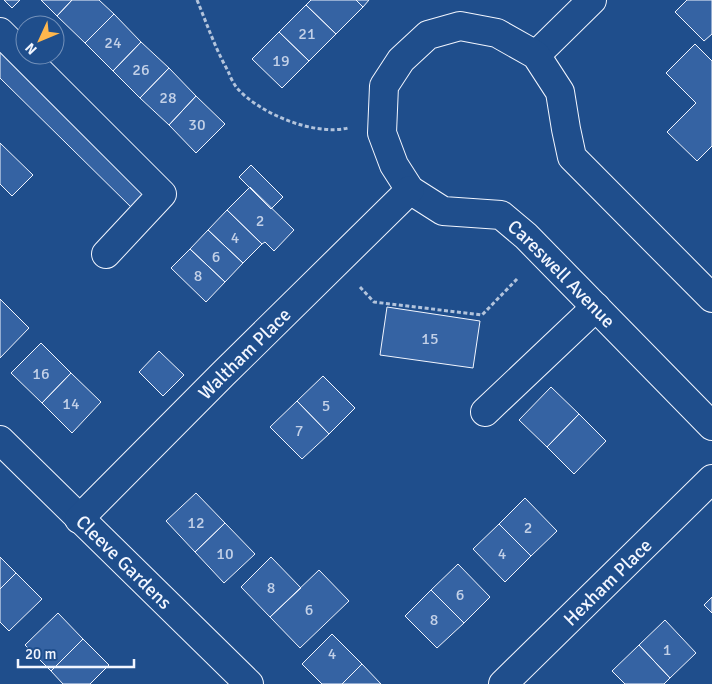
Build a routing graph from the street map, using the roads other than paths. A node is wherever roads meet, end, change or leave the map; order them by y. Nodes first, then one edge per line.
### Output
1 (592, 0) edge
2 (0, 32) edge
3 (536, 55) junction
4 (410, 190) junction
5 (106, 254) dead end
6 (712, 298) edge
7 (596, 307) junction
8 (485, 412) dead end
9 (712, 426) edge
10 (0, 440) edge
11 (712, 479) edge
12 (80, 519) junction
13 (249, 684) edge
14 (503, 684) edge

1 - 3 street
2 - 5 street
3 - 4 street, Careswell Avenue
3 - 6 street, Careswell Avenue
4 - 7 street, Careswell Avenue
4 - 12 street, Waltham Place
7 - 8 street
7 - 9 street, Careswell Avenue
10 - 12 street, Cleeve Gardens
11 - 14 street, Hexham Place
12 - 13 street, Cleeve Gardens

